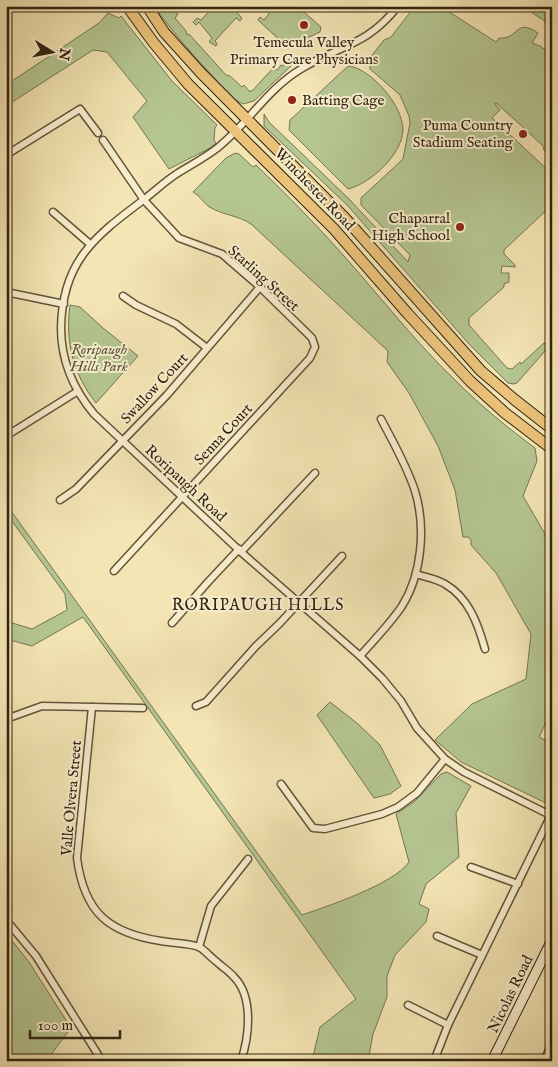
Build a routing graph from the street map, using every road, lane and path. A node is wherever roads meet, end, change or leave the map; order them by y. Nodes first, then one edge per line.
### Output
1 (127, 6) edge
2 (147, 6) edge
3 (398, 6) edge
4 (246, 118) junction
5 (236, 131) junction
6 (98, 134) dead end
7 (103, 140) dead end
8 (6, 155) edge
9 (144, 200) junction
10 (53, 212) dead end
11 (90, 244) junction
12 (260, 287) junction
13 (6, 292) edge
14 (123, 296) dead end
15 (64, 304) junction
16 (207, 348) junction
17 (310, 358) joint
18 (78, 391) junction
19 (381, 418) dead end
20 (552, 429) edge
21 (6, 436) edge
22 (122, 440) junction
23 (552, 449) edge
24 (316, 473) dead end
25 (183, 496) junction
26 (60, 500) dead end
27 (240, 550) junction
28 (342, 556) dead end
29 (114, 571) dead end
30 (416, 574) junction
31 (299, 603) junction
32 (172, 623) dead end
33 (485, 649) dead end
34 (360, 656) junction
35 (196, 706) dead end
36 (92, 707) junction
37 (143, 708) dead end
38 (6, 719) edge
39 (445, 759) junction
40 (281, 784) dead end
41 (551, 816) edge
42 (248, 859) dead end
43 (472, 867) dead end
44 (518, 884) junction
45 (6, 920) edge
46 (437, 936) dead end
47 (552, 940) edge
48 (198, 947) junction
49 (482, 955) junction
50 (408, 1005) dead end
51 (448, 1025) junction
52 (551, 1048) edge
53 (102, 1061) edge
54 (241, 1061) edge
55 (434, 1061) edge
56 (492, 1061) edge
57 (544, 1061) edge

1 - 5 main road, Winchester Road
2 - 4 main road, Winchester Road
3 - 4 street, Roripaugh Road
4 - 5 street, Roripaugh Road
4 - 20 main road, Winchester Road
5 - 9 street, Roripaugh Road
5 - 23 main road, Winchester Road
6 - 8 street
7 - 9 street, Starling Street
9 - 11 street, Roripaugh Road
9 - 12 street, Starling Street
10 - 11 street
11 - 15 street, Roripaugh Road
12 - 16 street, Swallow Court
12 - 17 street, Starling Street
13 - 15 street
14 - 16 street
15 - 18 street, Roripaugh Road
16 - 22 street, Swallow Court
17 - 25 street, Senna Court
18 - 21 street
18 - 22 street, Roripaugh Road
19 - 30 street
22 - 25 street, Roripaugh Road
22 - 26 street, Swallow Court
24 - 27 street
25 - 27 street, Roripaugh Road
25 - 29 street, Senna Court
27 - 31 street, Roripaugh Road
27 - 32 street
28 - 31 street
30 - 33 street
30 - 34 street
31 - 34 street, Roripaugh Road
31 - 35 street
34 - 39 street, Roripaugh Road
36 - 37 street
36 - 38 street
36 - 48 street, Valle Olvera Street
39 - 40 street
39 - 41 street, Roripaugh Road
41 - 44 street
42 - 48 street
43 - 44 street
44 - 49 street
45 - 53 street
46 - 49 street
47 - 56 main road, Nicolas Road
48 - 54 street
49 - 51 street
50 - 51 street
51 - 55 street
52 - 57 street

